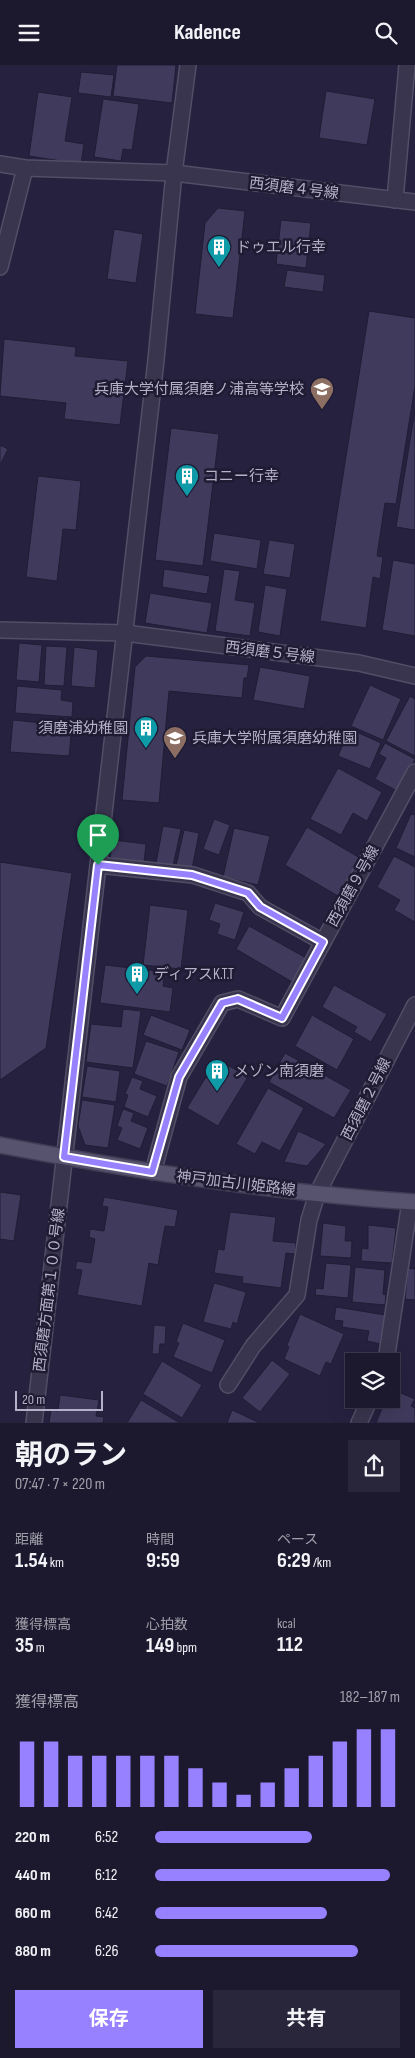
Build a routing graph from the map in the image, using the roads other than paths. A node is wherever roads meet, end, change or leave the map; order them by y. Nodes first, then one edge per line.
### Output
1 (188, 65) edge
2 (407, 65) edge
3 (0, 164) edge
4 (25, 168) junction
5 (174, 173) junction
6 (395, 200) junction
7 (415, 202) edge
8 (0, 267) edge
9 (0, 630) edge
10 (125, 633) junction
11 (415, 675) edge
12 (415, 772) edge
13 (98, 865) junction
14 (323, 942) junction
15 (415, 1005) edge
16 (0, 1145) edge
17 (64, 1157) junction
18 (152, 1172) junction
19 (317, 1194) junction
20 (413, 1202) edge
21 (387, 1353) edge
22 (228, 1385) dead end
23 (366, 1408) edge
24 (34, 1423) edge
25 (359, 1423) edge

1 - 5 street, 西須磨方面第１００号線
2 - 6 street
3 - 4 street, 西須磨４号線
4 - 5 street, 西須磨４号線
4 - 8 street
5 - 6 street, 西須磨４号線
5 - 10 street, 西須磨方面第１００号線
6 - 7 street, 西須磨４号線
9 - 10 street, 西須磨５号線
10 - 11 street, 西須磨５号線
10 - 13 street, 西須磨方面第１００号線
12 - 14 street, 西須磨９号線
13 - 14 street
13 - 17 street, 西須磨方面第１００号線
14 - 18 street, 西須磨９号線
15 - 19 street, 西須磨２号線
16 - 17 main road, 神戸加古川姫路線
17 - 18 main road, 神戸加古川姫路線
17 - 24 street, 西須磨方面第１００号線
18 - 19 main road, 神戸加古川姫路線
19 - 20 main road, 神戸加古川姫路線
19 - 22 street, 西須磨２号線
20 - 21 street
23 - 25 street

